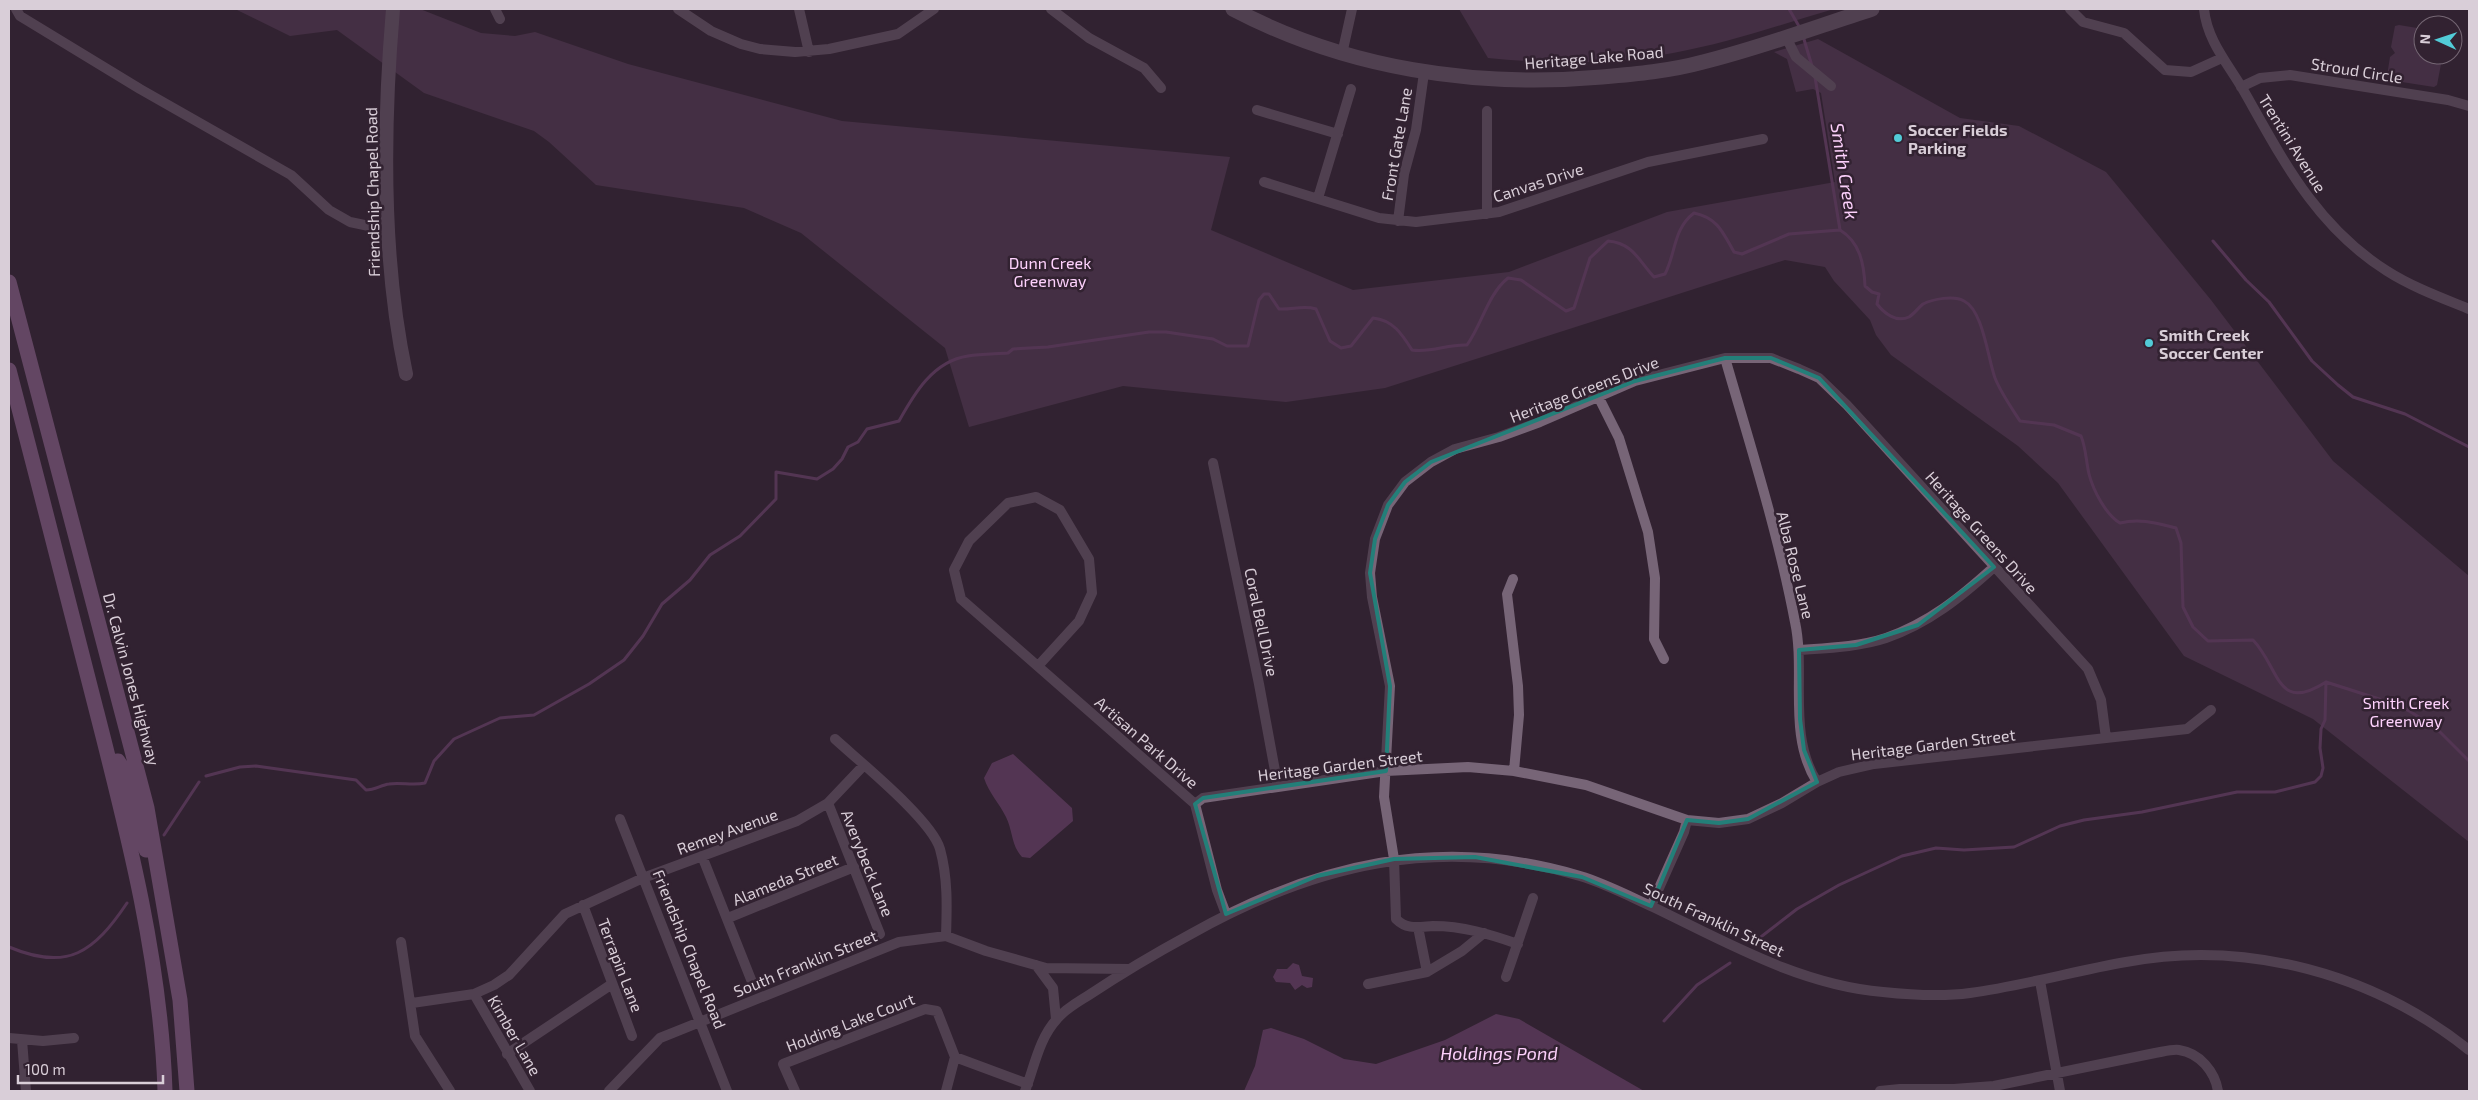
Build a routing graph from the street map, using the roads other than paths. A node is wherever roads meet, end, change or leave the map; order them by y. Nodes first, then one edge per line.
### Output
1 (16, 9) edge
2 (393, 9) edge
3 (495, 9) edge
4 (678, 9) edge
5 (799, 9) edge
6 (934, 9) edge
7 (1051, 9) edge
8 (1233, 9) edge
9 (1352, 9) edge
10 (1872, 9) edge
11 (2070, 9) edge
12 (2204, 9) edge
13 (500, 19) dead end
14 (1786, 37) junction
15 (809, 52) junction
16 (1342, 54) junction
17 (2222, 58) junction
18 (1424, 73) junction
19 (1831, 86) dead end
20 (2241, 87) junction
21 (1161, 88) dead end
22 (1351, 89) dead end
23 (2469, 106) edge
24 (1257, 110) dead end
25 (1487, 111) dead end
26 (1338, 134) junction
27 (1763, 139) dead end
28 (1264, 182) dead end
29 (1318, 198) junction
30 (1487, 214) junction
31 (1398, 221) junction
32 (388, 230) junction
33 (9, 282) edge
34 (2469, 309) edge
35 (1724, 358) junction
36 (9, 370) edge
37 (406, 374) dead end
38 (1598, 396) junction
39 (1213, 463) dead end
40 (1994, 567) junction
41 (1514, 579) dead end
42 (1799, 650) junction
43 (1664, 659) dead end
44 (1038, 666) junction
45 (2211, 710) dead end
46 (2106, 738) junction
47 (835, 739) dead end
48 (110, 762) junction
49 (864, 765) junction
50 (1386, 771) junction
51 (1514, 771) junction
52 (1817, 782) junction
53 (1278, 787) junction
54 (828, 803) junction
55 (1195, 804) junction
56 (620, 819) dead end
57 (1687, 820) junction
58 (702, 856) junction
59 (1394, 859) junction
60 (854, 867) junction
61 (643, 878) junction
62 (162, 891) junction
63 (1533, 898) dead end
64 (583, 906) junction
65 (1651, 906) junction
66 (1226, 914) junction
67 (728, 918) junction
68 (1418, 927) junction
69 (1484, 933) junction
70 (880, 934) dead end
71 (946, 936) junction
72 (401, 942) dead end
73 (1518, 944) junction
74 (1036, 965) junction
75 (1129, 969) junction
76 (1427, 972) junction
77 (1506, 977) dead end
78 (2040, 980) junction
79 (752, 982) dead end
80 (612, 984) junction
81 (1368, 984) dead end
82 (474, 994) junction
83 (412, 1004) junction
84 (1056, 1019) junction
85 (700, 1021) junction
86 (632, 1036) dead end
87 (9, 1038) edge
88 (74, 1038) dead end
89 (22, 1040) junction
90 (2469, 1050) edge
91 (508, 1054) junction
92 (955, 1057) junction
93 (164, 1068) junction
94 (2057, 1074) junction
95 (1026, 1088) edge
96 (26, 1091) edge
97 (165, 1091) edge
98 (172, 1091) edge
99 (187, 1091) edge
100 (450, 1091) edge
101 (530, 1091) edge
102 (609, 1091) edge
103 (727, 1091) edge
104 (794, 1091) edge
105 (946, 1091) edge
106 (1880, 1091) edge
107 (2060, 1091) edge
108 (2218, 1091) edge

1 - 32 street
2 - 32 street, Friendship Chapel Road
3 - 13 street
4 - 15 street
5 - 15 street
6 - 15 street
7 - 21 street
8 - 16 main road, Heritage Lake Road
9 - 16 street
10 - 14 main road, Heritage Lake Road
11 - 17 street
12 - 17 street, Trentini Avenue
14 - 18 main road, Heritage Lake Road
14 - 19 street
16 - 18 main road, Heritage Lake Road
17 - 20 street, Trentini Avenue
18 - 31 street, Front Gate Lane
20 - 23 street, Stroud Circle
20 - 34 street, Trentini Avenue
22 - 26 street
24 - 26 street
25 - 30 street
26 - 29 street
27 - 30 street, Canvas Drive
28 - 29 street, Canvas Drive
29 - 31 street, Canvas Drive
30 - 31 street, Canvas Drive
32 - 37 street, Friendship Chapel Road
33 - 62 highway, Dr. Calvin Jones Highway
35 - 38 street, Heritage Greens Drive
35 - 40 street, Heritage Greens Drive
35 - 42 street, Alba Rose Lane
36 - 48 highway
38 - 43 street
38 - 50 street, Heritage Greens Drive
39 - 53 street, Coral Bell Drive
40 - 42 street
40 - 46 street, Heritage Greens Drive
41 - 51 street
42 - 52 street, Alba Rose Lane
44 - 44 street, Artisan Park Drive
44 - 55 street, Artisan Park Drive
45 - 46 street, Heritage Garden Street
46 - 52 street, Heritage Garden Street
47 - 49 street
48 - 62 highway
48 - 93 highway
49 - 54 street, Remey Avenue
49 - 71 street
50 - 51 street, Heritage Garden Street
50 - 53 street, Heritage Garden Street
50 - 59 street, Heritage Greens Drive
51 - 57 street, Heritage Garden Street
52 - 57 street, Heritage Garden Street
53 - 55 street, Heritage Garden Street
54 - 58 street, Remey Avenue
54 - 60 street, Averybeck Lane
55 - 66 street, Artisan Park Drive
56 - 61 street, Friendship Chapel Road
57 - 65 street
58 - 61 street, Remey Avenue
58 - 67 street
59 - 65 street, South Franklin Street
59 - 66 street, South Franklin Street
59 - 68 street, Heritage Greens Drive
60 - 67 street, Alameda Street
60 - 70 street, Averybeck Lane
61 - 64 street, Remey Avenue
61 - 85 street, Friendship Chapel Road
62 - 99 highway, Dr. Calvin Jones Highway
63 - 73 street
64 - 80 street, Terrapin Lane
64 - 82 street, Remey Avenue
65 - 78 street, South Franklin Street
66 - 75 street, South Franklin Street
67 - 79 street
68 - 69 street
68 - 76 street
69 - 73 street
69 - 76 street
71 - 74 street, South Franklin Street
71 - 85 street, South Franklin Street
72 - 83 street
73 - 77 street
74 - 75 street, South Franklin Street
74 - 84 street
75 - 84 street, South Franklin Street
76 - 81 street
78 - 90 street, South Franklin Street
78 - 94 street
80 - 86 street, Terrapin Lane
80 - 91 street
82 - 83 street, Remey Avenue
82 - 91 street, Kimber Lane
83 - 100 street
84 - 95 street, South Franklin Street
85 - 102 street, South Franklin Street
85 - 103 street, Friendship Chapel Road
87 - 89 street
88 - 89 street
89 - 96 street
91 - 101 street, Kimber Lane
92 - 95 street
92 - 104 street, Holding Lake Court
92 - 105 street
93 - 97 highway
93 - 98 highway
94 - 106 street
94 - 107 street
94 - 108 street

